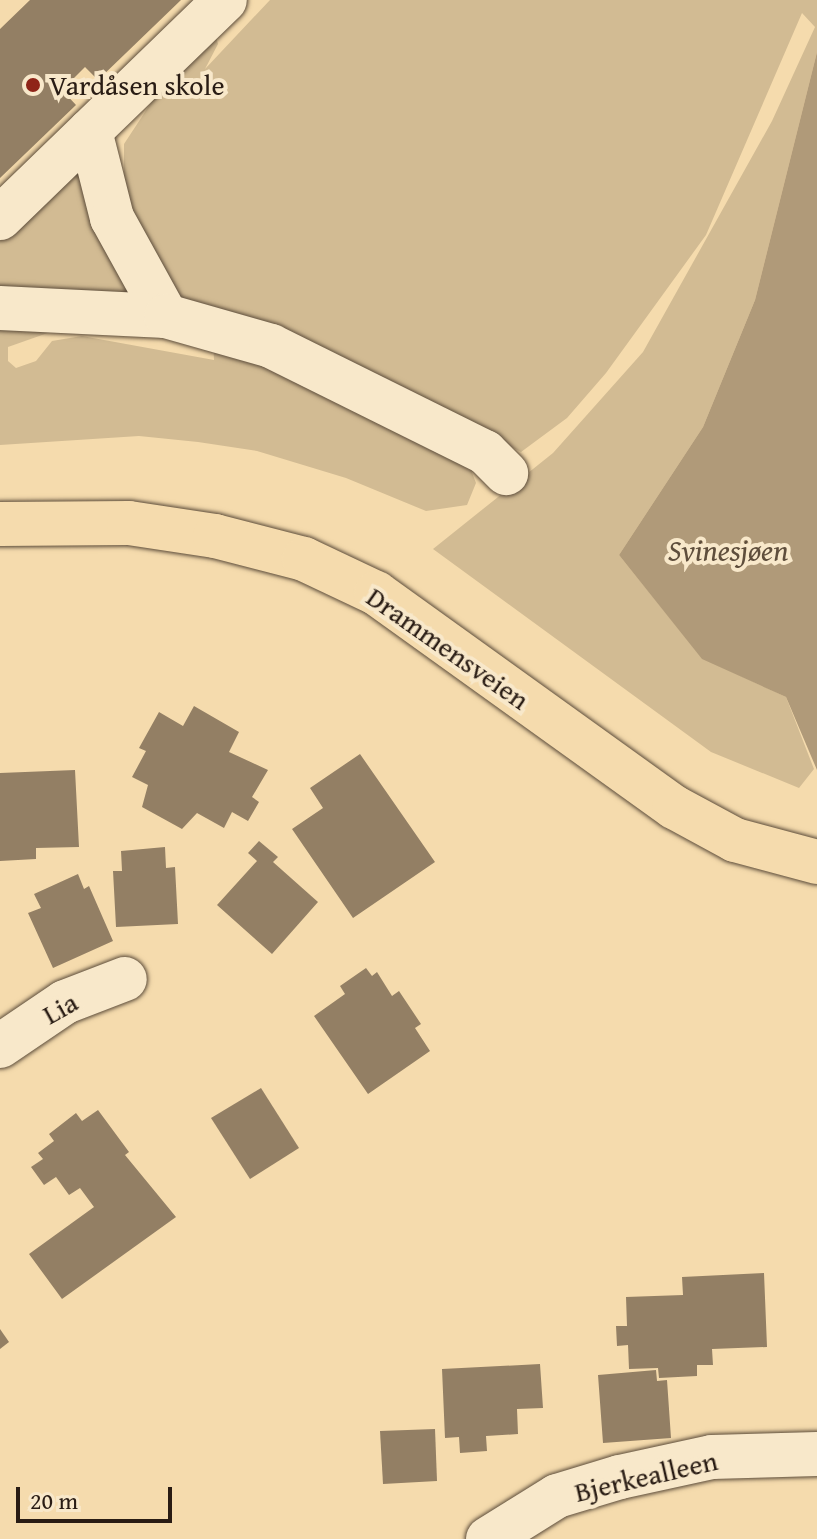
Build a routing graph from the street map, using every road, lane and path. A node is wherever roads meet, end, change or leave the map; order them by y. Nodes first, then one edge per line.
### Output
1 (225, 0) edge
2 (90, 131) junction
3 (0, 218) edge
4 (0, 308) edge
5 (166, 316) junction
6 (506, 473) dead end
7 (0, 524) edge
8 (817, 862) edge
9 (125, 979) dead end
10 (0, 1046) edge
11 (817, 1454) edge
12 (488, 1539) edge

1 - 2 street
2 - 3 street
2 - 5 street
4 - 5 street
5 - 6 street
7 - 8 main road, Drammensveien
9 - 10 street, Lia
11 - 12 street, Bjerkealleen

